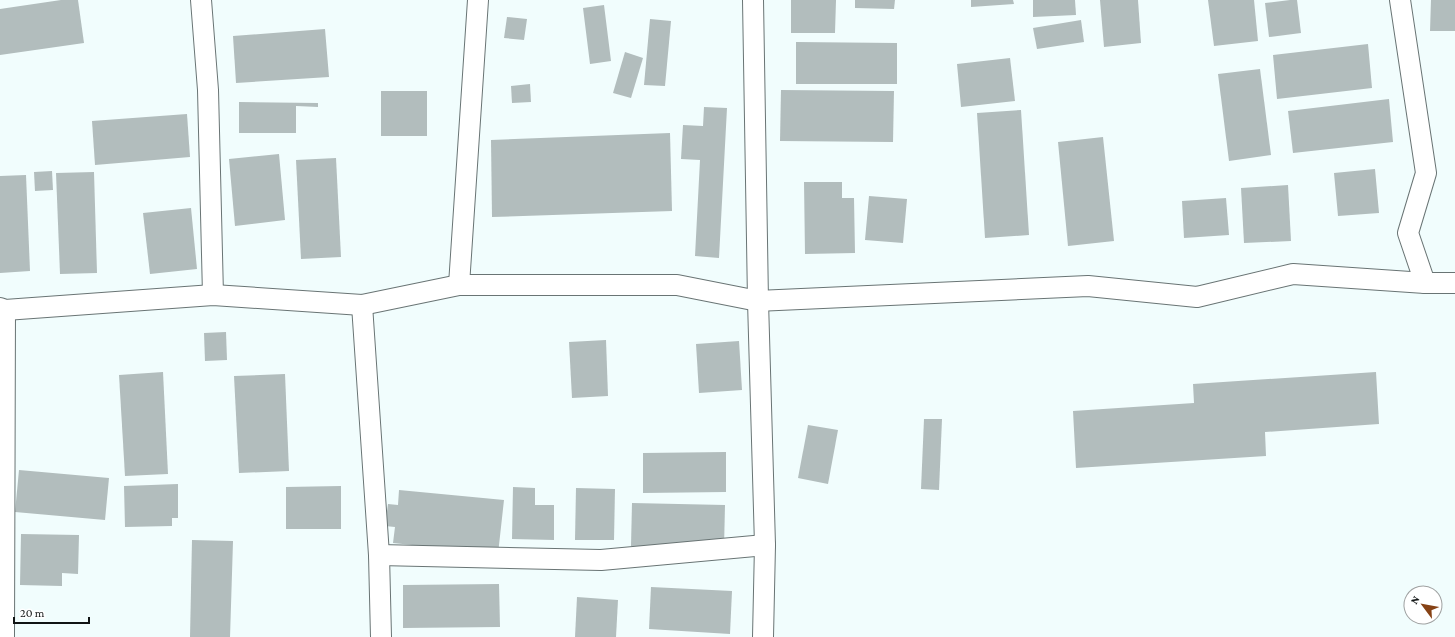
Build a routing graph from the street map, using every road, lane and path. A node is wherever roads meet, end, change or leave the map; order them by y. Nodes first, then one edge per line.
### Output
1 (201, 0) edge
2 (478, 0) edge
3 (752, 0) edge
4 (1400, 0) edge
5 (1425, 283) junction
6 (1455, 283) edge
7 (459, 285) junction
8 (213, 294) junction
9 (758, 301) junction
10 (362, 305) junction
11 (3, 309) edge
12 (765, 545) junction
13 (379, 555) junction
14 (4, 637) edge
15 (380, 637) edge
16 (763, 637) edge

1 - 8 street
2 - 7 street
3 - 9 street
4 - 5 street
5 - 6 street
5 - 9 street
7 - 9 street
7 - 10 street
8 - 10 street
8 - 11 street
9 - 12 street
10 - 13 street
11 - 14 street
12 - 13 street
12 - 16 street
13 - 15 street

